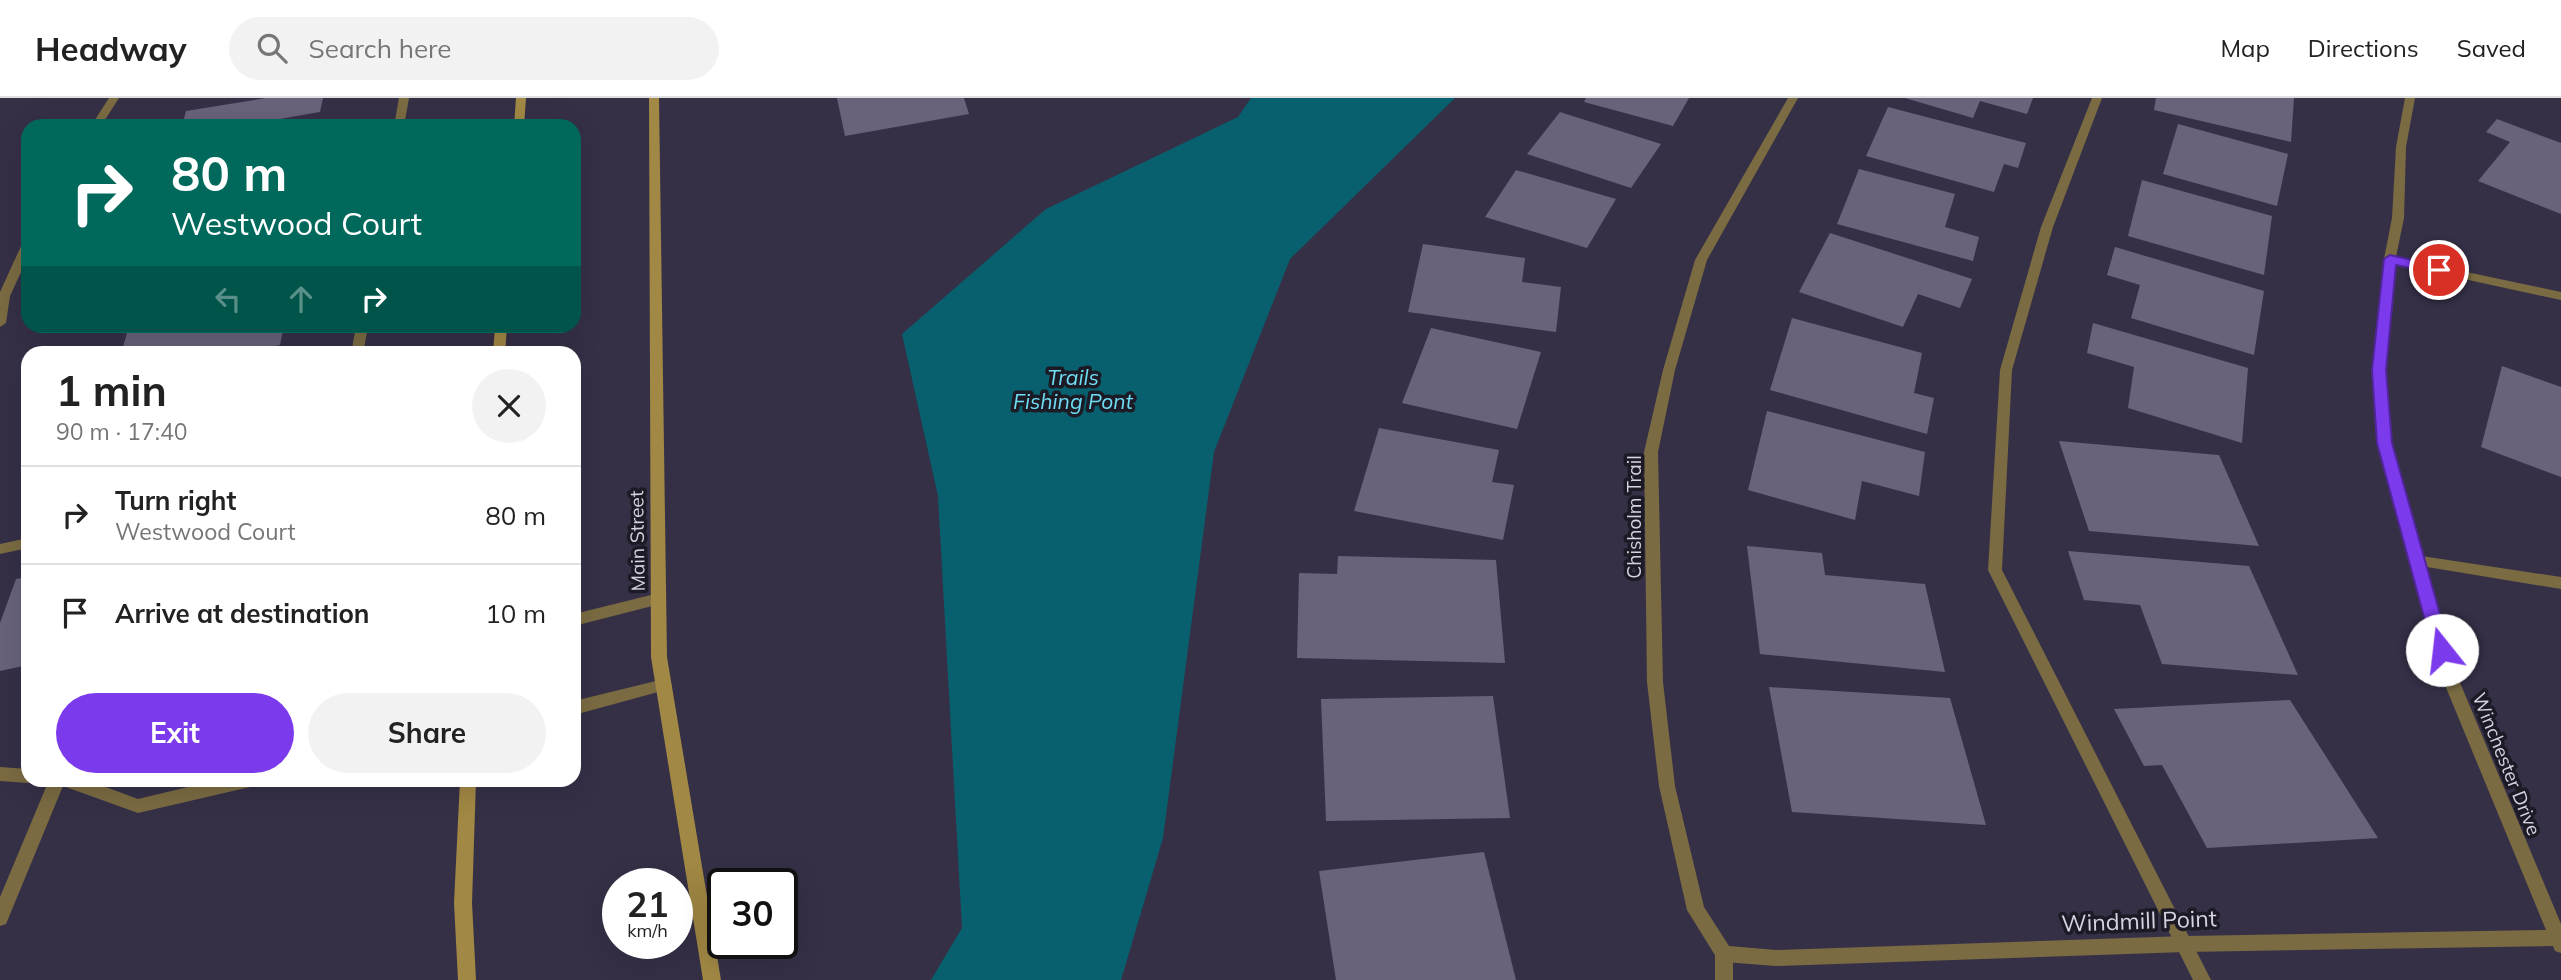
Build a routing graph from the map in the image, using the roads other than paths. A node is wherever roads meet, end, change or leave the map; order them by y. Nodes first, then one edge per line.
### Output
1 (114, 98) edge
2 (404, 98) edge
3 (521, 98) edge
4 (654, 98) edge
5 (1793, 98) edge
6 (2097, 98) edge
7 (2410, 98) edge
8 (100, 119) edge
9 (400, 119) edge
10 (520, 119) edge
11 (21, 259) edge
12 (2390, 259) junction
13 (2561, 296) edge
14 (0, 323) edge
15 (21, 544) edge
16 (0, 549) edge
17 (2415, 560) junction
18 (2561, 583) edge
19 (659, 599) junction
20 (581, 618) edge
21 (664, 685) junction
22 (581, 706) edge
23 (0, 774) edge
24 (21, 776) edge
25 (54, 787) edge
26 (85, 787) edge
27 (220, 787) edge
28 (468, 787) edge
29 (0, 918) edge
30 (2559, 940) edge
31 (2185, 944) junction
32 (1724, 954) junction
33 (467, 980) edge
34 (712, 980) edge
35 (1724, 980) edge
36 (2202, 980) edge

1 - 8 street
2 - 9 street
3 - 10 main road
4 - 19 main road, Main Street
5 - 32 street, Chisholm Trail
6 - 31 street
7 - 12 street, Winchester Drive
11 - 14 street
12 - 13 street
12 - 17 street, Winchester Drive
15 - 16 street
17 - 18 street
17 - 30 street, Winchester Drive
19 - 20 street
19 - 21 main road, Main Street
21 - 22 street
21 - 34 main road, Main Street
23 - 24 street
25 - 29 street
26 - 27 street
28 - 33 main road
30 - 31 street, Windmill Point
31 - 32 street, Windmill Point
31 - 36 street
32 - 35 street

